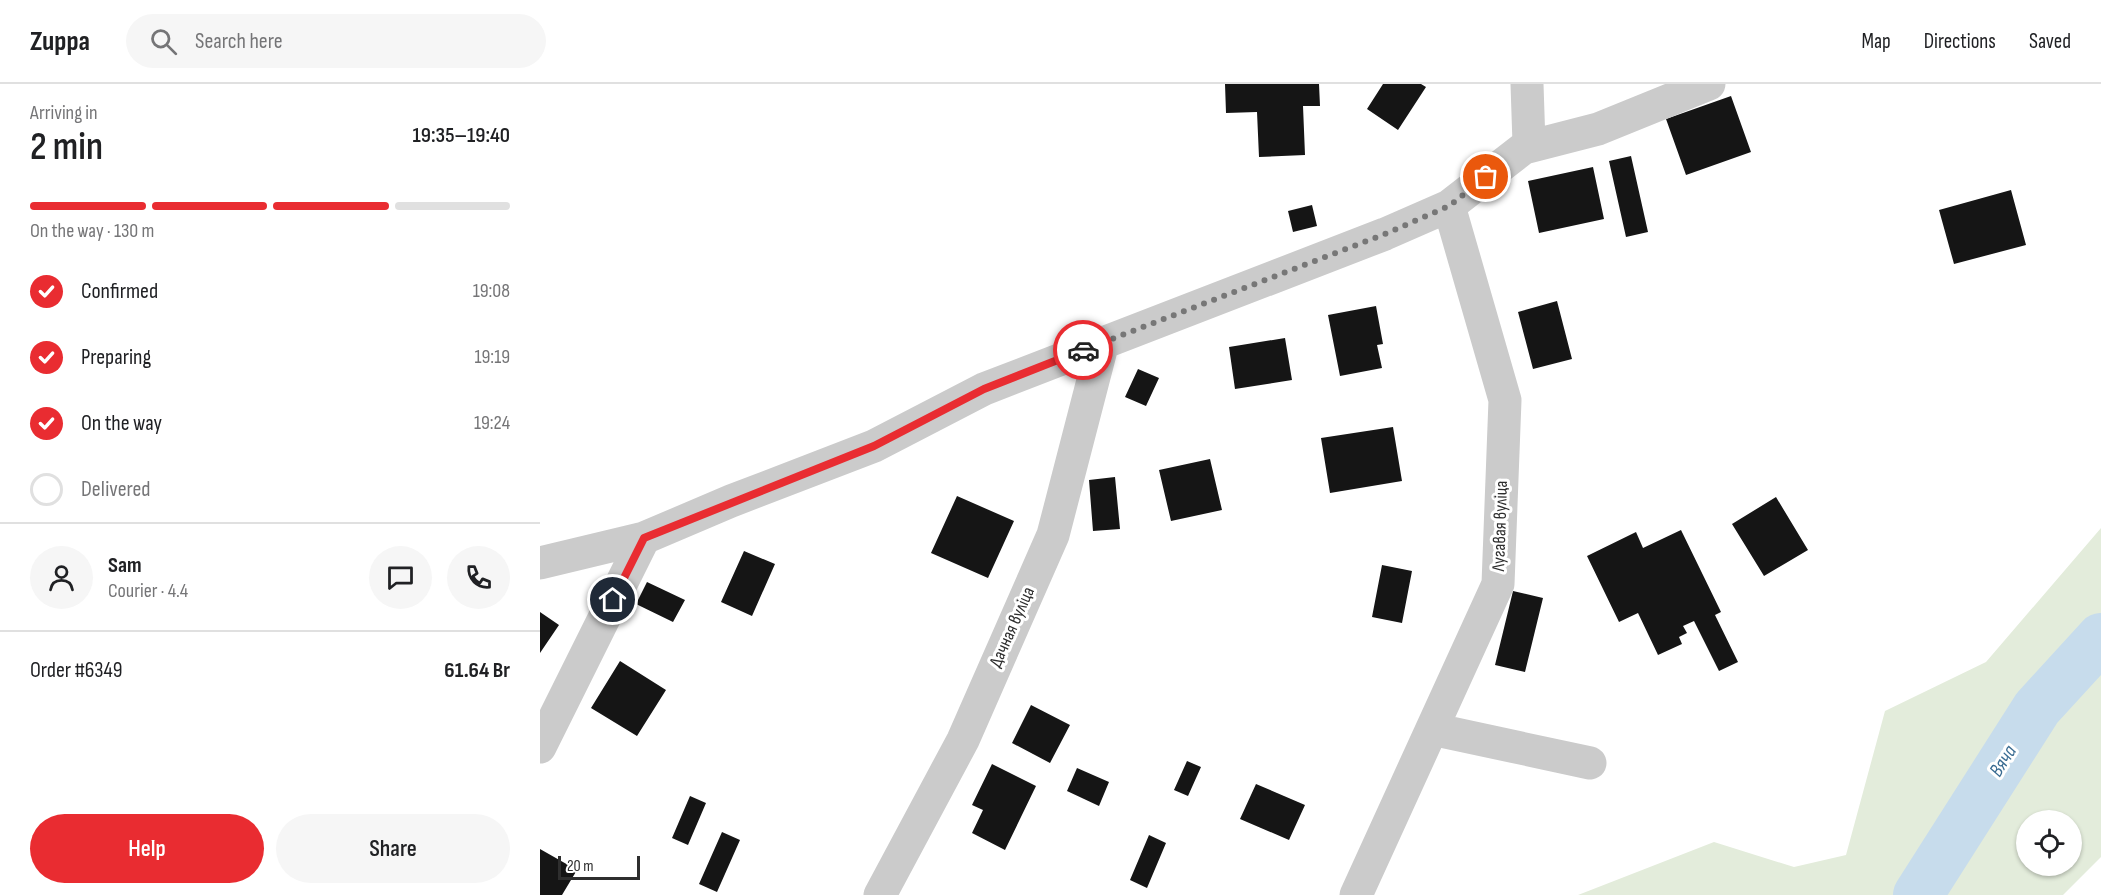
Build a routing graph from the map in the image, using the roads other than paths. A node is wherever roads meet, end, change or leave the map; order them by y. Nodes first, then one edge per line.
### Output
1 (1527, 84) edge
2 (1709, 84) edge
3 (1524, 148) junction
4 (1449, 206) junction
5 (1103, 342) junction
6 (644, 538) junction
7 (540, 563) edge
8 (1432, 729) junction
9 (540, 747) edge
10 (1590, 763) dead end
11 (880, 895) edge
12 (1356, 895) edge

1 - 3 street
2 - 3 street
3 - 4 street
4 - 5 street
4 - 8 street, Лугавая вуліца
5 - 6 street
5 - 11 street, Дачная вуліца
6 - 7 street
6 - 9 street
8 - 10 street
8 - 12 street, Лугавая вуліца

